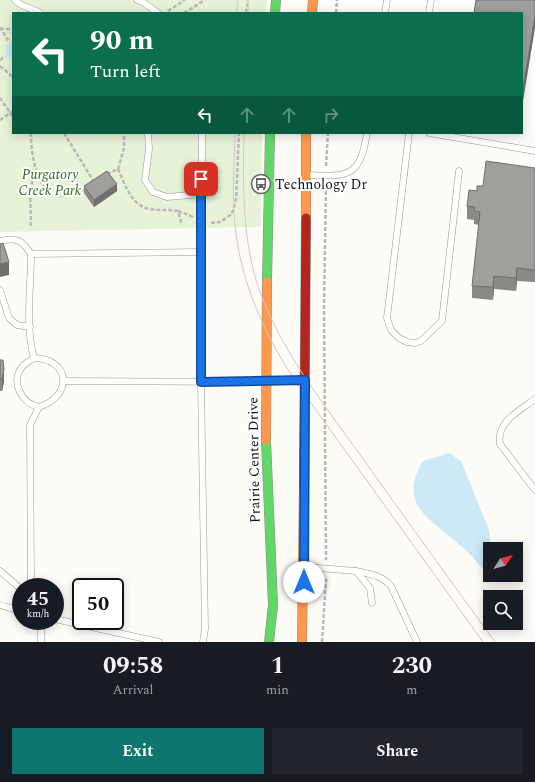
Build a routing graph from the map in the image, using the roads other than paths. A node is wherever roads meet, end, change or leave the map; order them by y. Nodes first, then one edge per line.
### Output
1 (15, 0) edge
2 (137, 0) edge
3 (276, 0) edge
4 (313, 0) edge
5 (387, 0) edge
6 (431, 0) edge
7 (38, 12) edge
8 (157, 12) edge
9 (275, 12) edge
10 (312, 12) edge
11 (385, 12) edge
12 (429, 12) edge
13 (148, 134) edge
14 (202, 134) edge
15 (270, 134) edge
16 (306, 134) edge
17 (367, 134) edge
18 (409, 134) edge
19 (436, 134) edge
20 (535, 151) edge
21 (459, 171) dead end
22 (306, 175) junction
23 (201, 194) junction
24 (0, 241) edge
25 (201, 252) junction
26 (31, 254) junction
27 (0, 290) edge
28 (30, 327) junction
29 (34, 358) junction
30 (267, 380) junction
31 (305, 380) junction
32 (64, 381) junction
33 (201, 382) junction
34 (535, 399) edge
35 (39, 407) junction
36 (535, 490) edge
37 (304, 567) junction
38 (0, 571) edge
39 (356, 571) junction
40 (31, 578) edge
41 (12, 581) edge
42 (372, 603) dead end
43 (0, 605) edge
44 (12, 608) edge
45 (64, 621) edge
46 (41, 630) edge
47 (41, 642) edge
48 (159, 642) edge
49 (203, 642) edge
50 (269, 642) edge
51 (302, 642) edge
52 (417, 642) edge

1 - 7 lane
2 - 8 lane
3 - 9 main road
4 - 10 main road
5 - 11 lane
6 - 12 lane
13 - 23 lane
14 - 23 lane
15 - 30 main road, Prairie Center Drive
16 - 22 main road
17 - 22 lane
18 - 21 lane
19 - 20 lane
22 - 31 main road
23 - 25 lane
24 - 26 lane
25 - 26 lane
25 - 33 lane
26 - 28 lane
27 - 28 lane
28 - 29 lane
29 - 32 lane
29 - 35 lane
30 - 31 lane
30 - 33 lane
30 - 50 main road, Prairie Center Drive
31 - 37 main road
32 - 33 lane
32 - 35 lane
33 - 49 lane
34 - 36 lane
35 - 40 lane
37 - 39 lane
37 - 51 main road
38 - 41 lane
39 - 42 lane
39 - 52 lane
43 - 44 lane
45 - 48 lane
46 - 47 lane

